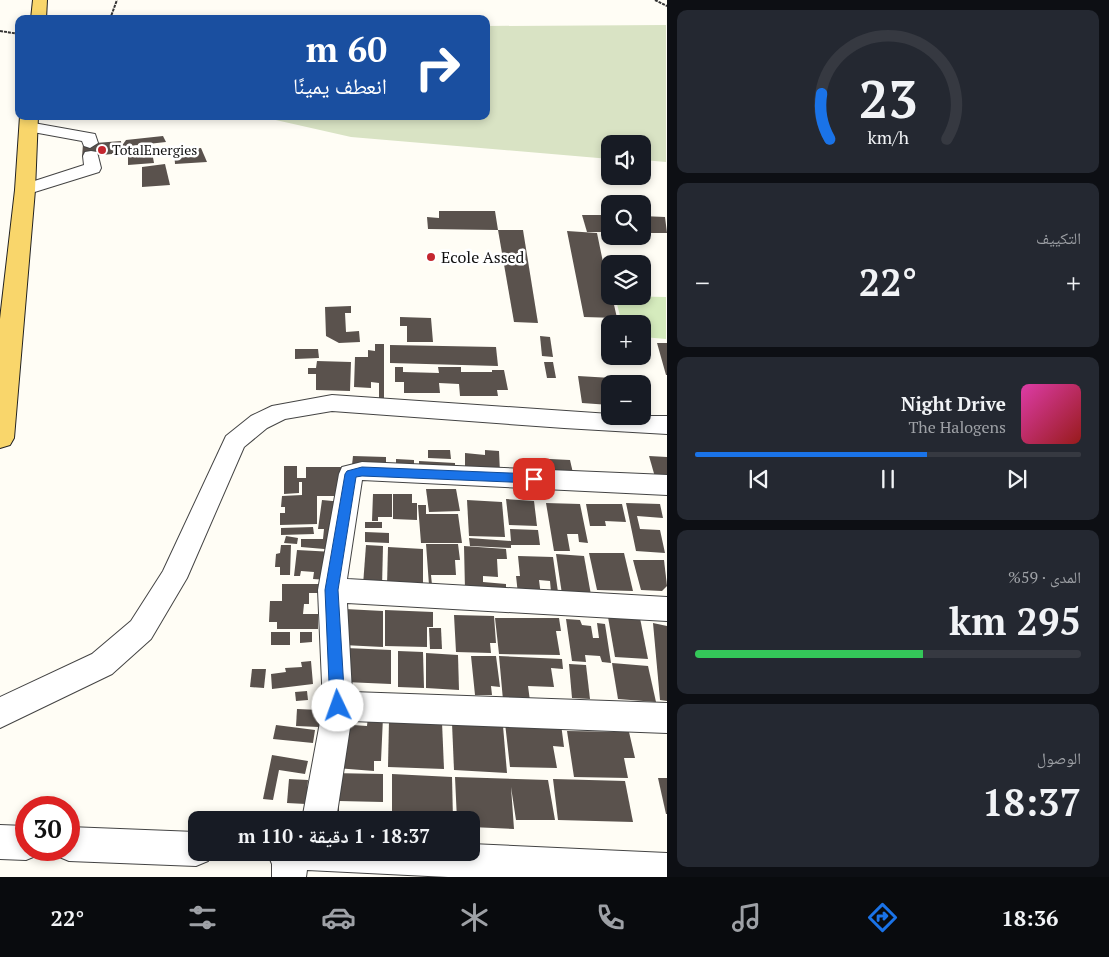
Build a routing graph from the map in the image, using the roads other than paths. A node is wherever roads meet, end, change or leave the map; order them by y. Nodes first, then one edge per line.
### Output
1 (40, 0) edge
2 (38, 15) edge
3 (29, 121) edge
4 (24, 190) junction
5 (666, 425) edge
6 (0, 438) edge
7 (666, 485) edge
8 (332, 590) junction
9 (666, 609) edge
10 (338, 706) junction
11 (0, 713) edge
12 (666, 718) edge
13 (320, 811) edge
14 (0, 842) edge
15 (15, 843) edge
16 (80, 844) edge
17 (188, 849) edge
18 (290, 861) edge
19 (467, 861) edge
20 (666, 870) edge
21 (289, 877) edge

1 - 2 main road
3 - 4 main road
3 - 4 street
4 - 6 main road
5 - 11 street
7 - 8 street
8 - 9 street
8 - 10 street
10 - 12 street
10 - 13 street
14 - 15 street
16 - 17 street
18 - 21 street
19 - 20 street

